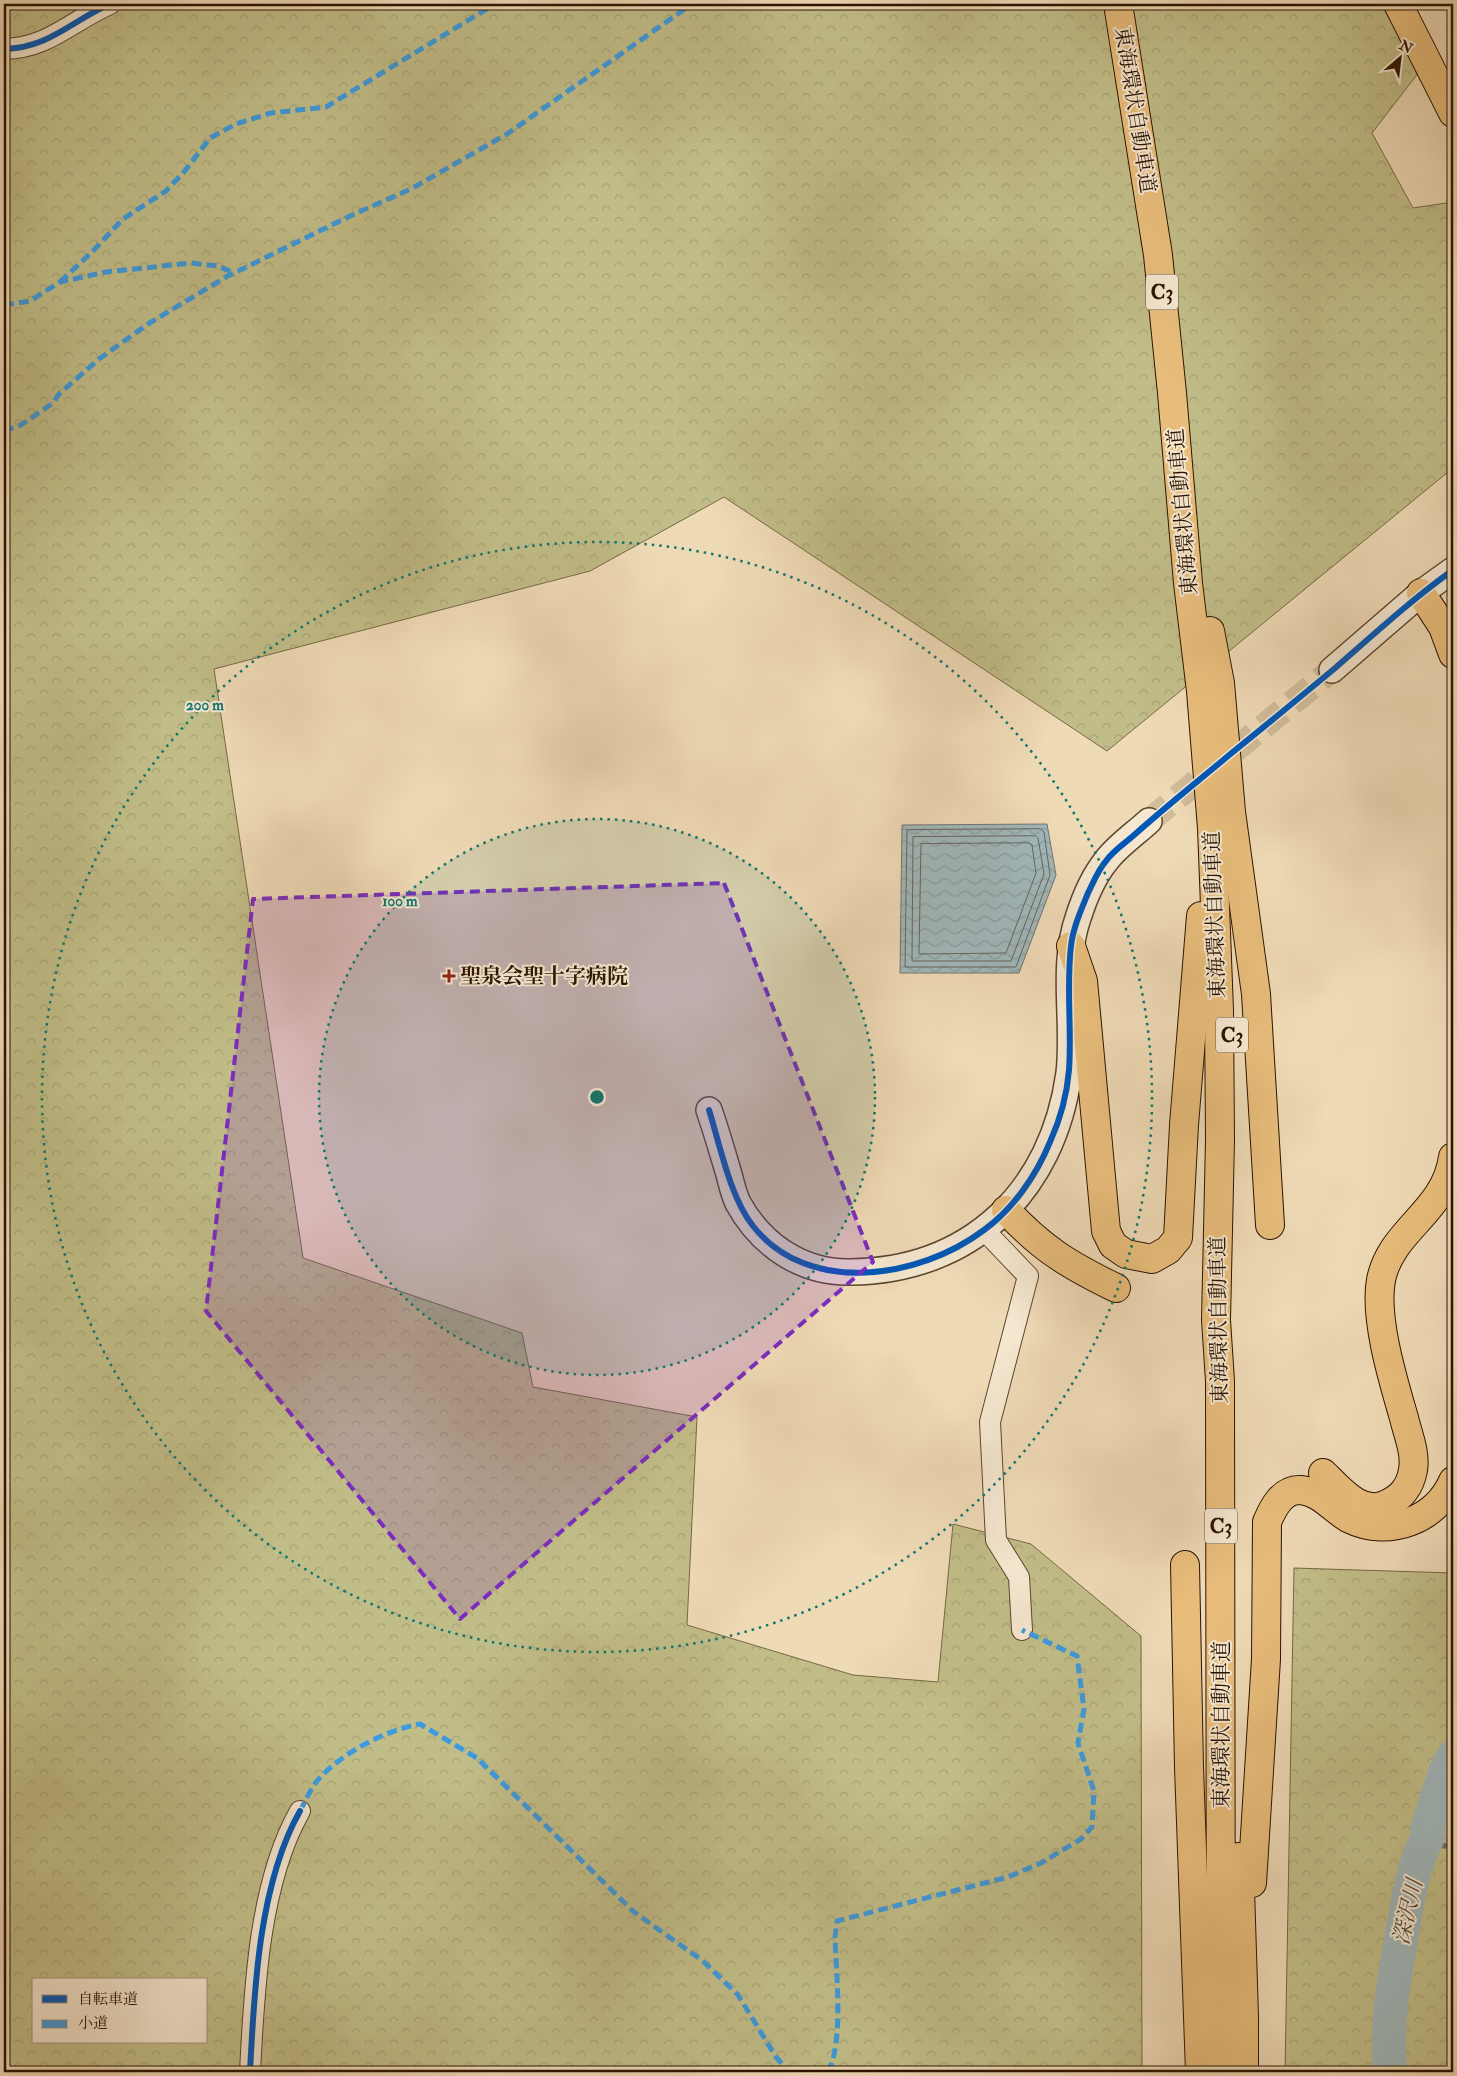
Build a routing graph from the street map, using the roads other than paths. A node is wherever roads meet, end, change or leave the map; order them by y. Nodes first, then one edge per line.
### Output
1 (110, 4) edge
2 (1118, 4) edge
3 (1130, 4) edge
4 (1398, 4) edge
5 (4, 49) edge
6 (1453, 113) edge
7 (1453, 570) edge
8 (1188, 583) junction
9 (1421, 594) junction
10 (1205, 607) junction
11 (1453, 654) edge
12 (1332, 670) tunnel mouth
13 (1150, 821) tunnel mouth
14 (1071, 946) junction
15 (709, 1110) dead end
16 (1453, 1157) edge
17 (1006, 1210) junction
18 (1270, 1225) dead end
19 (984, 1230) junction
20 (1116, 1288) dead end
21 (1323, 1473) dead end
22 (1453, 1481) edge
23 (1185, 1565) dead end
24 (1022, 1630) dead end
25 (300, 1812) dead end
26 (1244, 2017) junction
27 (250, 2072) edge
28 (1200, 2072) edge
29 (1221, 2072) edge
30 (1244, 2072) edge

1 - 5 street
2 - 8 main road, 東海環状自動車道 / C3
3 - 10 main road, 東海環状自動車道 / C3
4 - 6 main road
7 - 9 street
8 - 14 main road
8 - 29 main road, 東海環状自動車道 / C3
9 - 11 main road
9 - 12 street
10 - 18 main road
10 - 26 main road, 東海環状自動車道 / C3
13 - 14 street
14 - 17 street
15 - 19 street
16 - 21 main road
17 - 19 street
17 - 20 main road
19 - 24 street
22 - 26 main road
23 - 28 main road
25 - 27 street
26 - 30 main road, 東海環状自動車道 / C3

